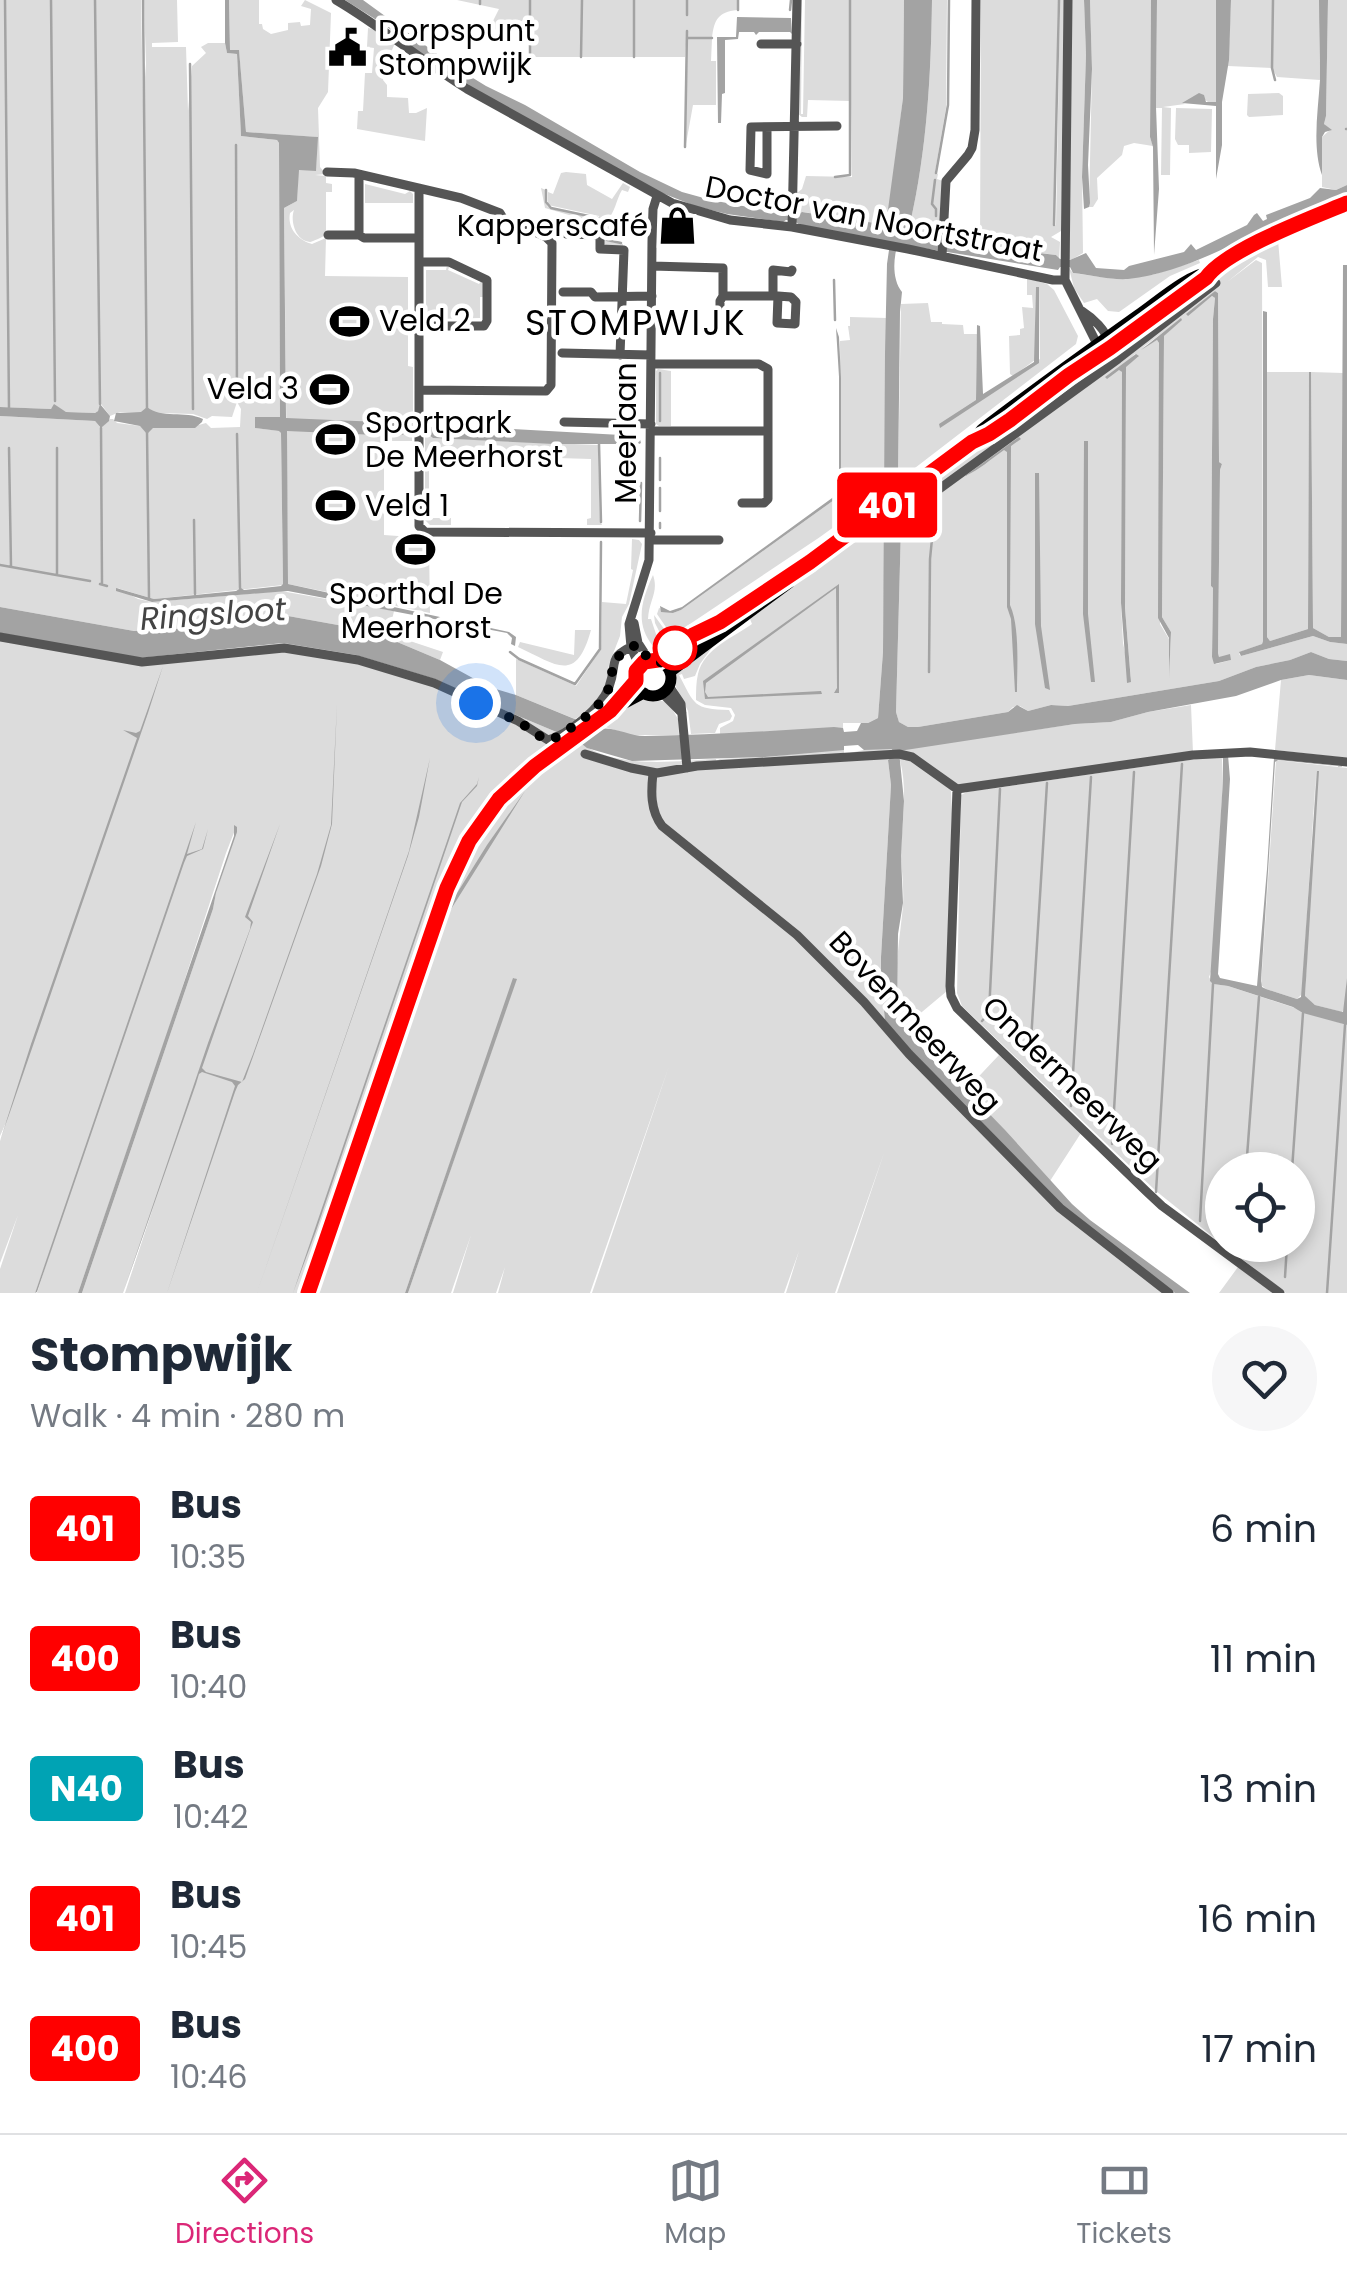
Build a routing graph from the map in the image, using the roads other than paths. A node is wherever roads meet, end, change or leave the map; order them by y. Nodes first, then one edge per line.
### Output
1 (336, 0) edge
2 (976, 0) edge
3 (1068, 0) edge
4 (797, 4) edge
5 (761, 44) dead end
6 (798, 44) junction
7 (796, 126) junction
8 (837, 126) dead end
9 (767, 127) junction
10 (328, 172) dead end
11 (359, 175) junction
12 (419, 188) junction
13 (656, 196) junction
14 (1347, 203) edge
15 (792, 222) junction
16 (566, 234) dead end
17 (328, 235) dead end
18 (360, 235) junction
19 (419, 238) junction
20 (944, 250) junction
21 (419, 262) junction
22 (652, 266) junction
23 (792, 270) dead end
24 (1065, 280) junction
25 (562, 292) dead end
26 (621, 296) junction
27 (652, 296) junction
28 (722, 296) junction
29 (720, 325) dead end
30 (419, 326) junction
31 (1108, 347) junction
32 (562, 353) dead end
33 (620, 355) junction
34 (651, 360) junction
35 (419, 390) junction
36 (564, 422) dead end
37 (651, 428) junction
38 (768, 431) junction
39 (742, 503) dead end
40 (909, 510) dead end
41 (718, 540) dead end
42 (650, 541) junction
43 (0, 637) edge
44 (635, 645) junction
45 (644, 663) junction
46 (666, 668) junction
47 (640, 687) junction
48 (665, 689) junction
49 (586, 722) junction
50 (566, 736) junction
51 (585, 754) dead end
52 (1347, 762) edge
53 (687, 764) junction
54 (653, 772) junction
55 (956, 789) junction
56 (308, 1293) edge
57 (1169, 1293) edge
58 (1280, 1293) edge

1 - 13 street, Doctor van Noortstraat
2 - 20 street
3 - 24 street
4 - 6 street
5 - 6 street
6 - 7 street
7 - 8 street
7 - 9 street
7 - 15 street
9 - 9 street
10 - 11 street
11 - 12 street
11 - 18 street
12 - 19 street
12 - 35 street
13 - 15 street, Doctor van Noortstraat
13 - 22 street, Meerlaan
14 - 31 main road
15 - 20 street, Doctor van Noortstraat
16 - 26 street
17 - 18 street
18 - 19 street
19 - 21 street
20 - 24 street, Doctor van Noortstraat
21 - 30 street
21 - 30 street
22 - 27 street, Meerlaan
22 - 28 street
23 - 28 street
24 - 31 street, Doctor van Noortstraat
25 - 26 street
26 - 27 street
26 - 33 street
27 - 34 street, Meerlaan
28 - 29 street
30 - 35 street
31 - 40 street
31 - 46 main road
32 - 33 street
33 - 34 street
34 - 37 street, Meerlaan
34 - 38 street
35 - 42 street
36 - 37 street
37 - 38 street
37 - 42 street, Meerlaan
38 - 39 street
41 - 42 street
42 - 44 street, Meerlaan
43 - 50 street
44 - 45 street, Meerlaan
44 - 49 street
45 - 46 main road
45 - 47 main road
46 - 48 main road
47 - 48 main road
47 - 49 main road
48 - 53 street
49 - 50 main road
50 - 56 main road
51 - 54 street
52 - 55 street
53 - 54 street
53 - 55 street
54 - 57 street, Bovenmeerweg
55 - 58 street, Ondermeerweg

